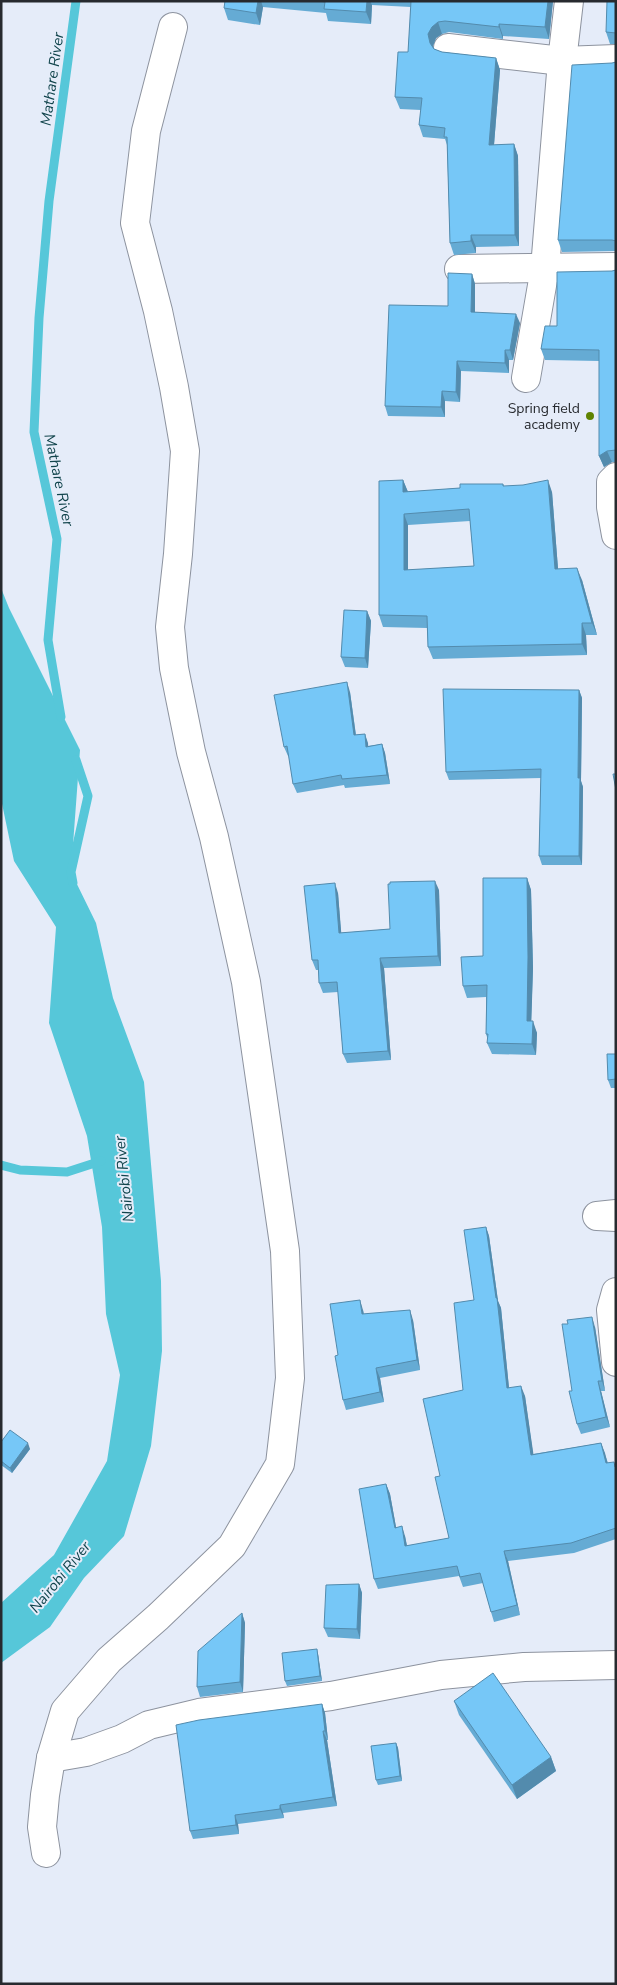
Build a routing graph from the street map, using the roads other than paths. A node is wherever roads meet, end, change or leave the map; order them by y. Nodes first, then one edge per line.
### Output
1 (569, 1) edge
2 (174, 27) dead end
3 (448, 48) dead end
4 (616, 59) edge
5 (562, 61) junction
6 (616, 267) edge
7 (544, 268) junction
8 (459, 269) dead end
9 (526, 378) dead end
10 (616, 477) edge
11 (616, 535) edge
12 (616, 1292) edge
13 (616, 1362) edge
14 (616, 1665) edge
15 (51, 1758) junction
16 (46, 1853) dead end

1 - 5 street
2 - 15 street
3 - 5 street
4 - 5 street
5 - 7 street
6 - 7 street
7 - 8 street
7 - 9 street
10 - 11 street
12 - 13 street
14 - 15 street
15 - 16 street

